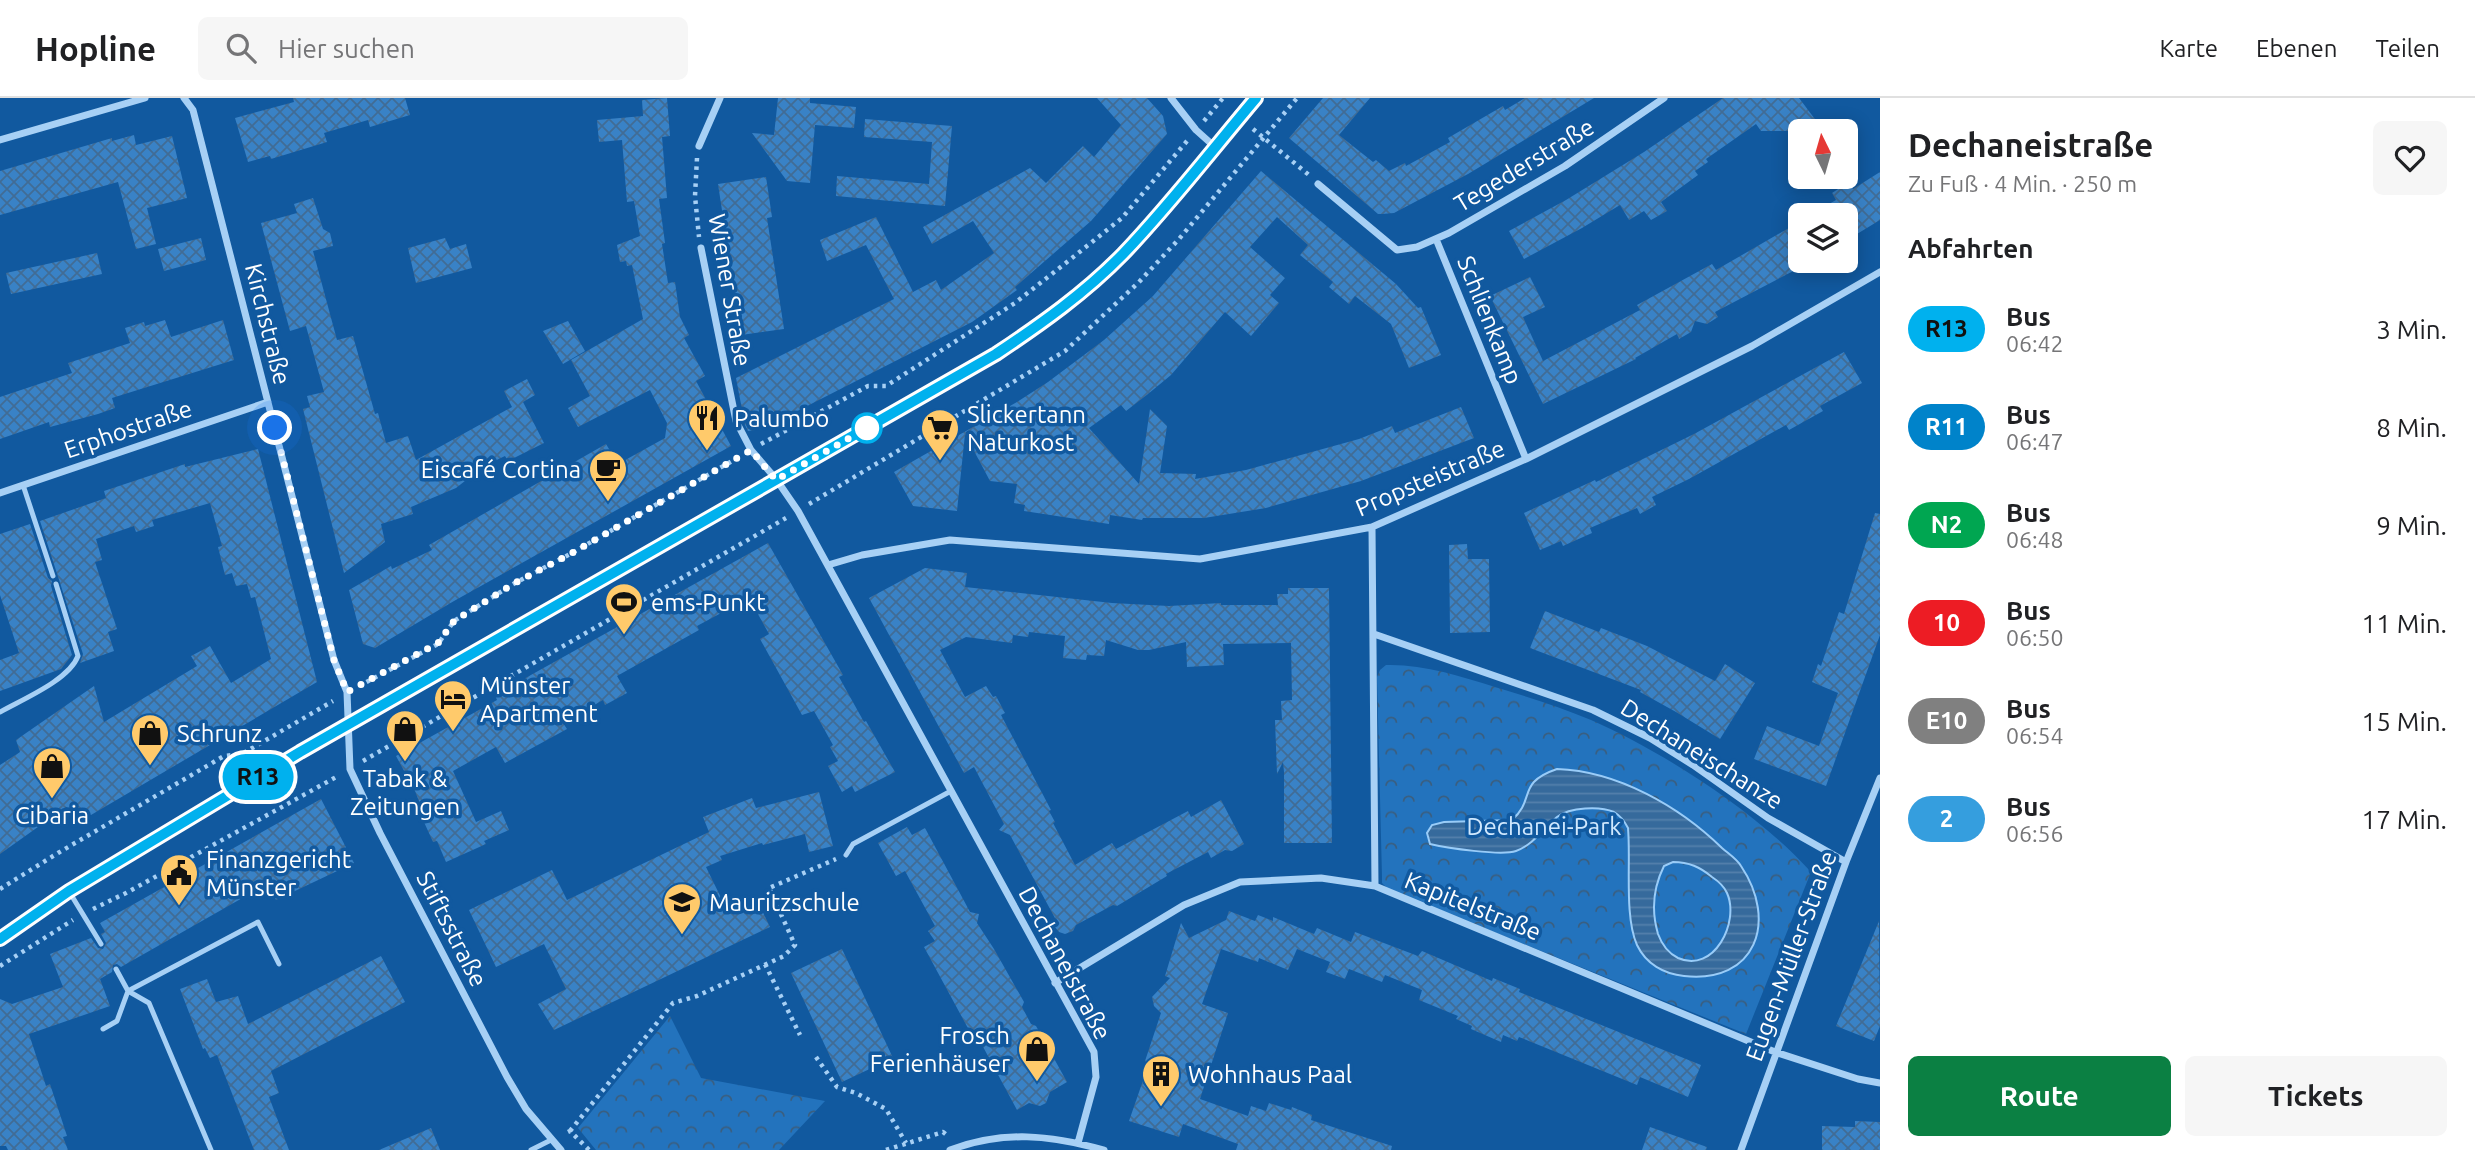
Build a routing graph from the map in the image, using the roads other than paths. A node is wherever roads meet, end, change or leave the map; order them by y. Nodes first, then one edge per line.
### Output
1 (145, 98) edge
2 (184, 98) edge
3 (720, 98) edge
4 (1171, 98) edge
5 (1255, 98) edge
6 (1664, 98) edge
7 (0, 140) edge
8 (699, 146) road end
9 (1215, 147) junction
10 (1318, 184) road end
11 (1436, 239) junction
12 (701, 248) road end
13 (1880, 272) edge
14 (268, 402) junction
15 (1525, 459) junction
16 (776, 480) junction
17 (23, 485) junction
18 (0, 493) edge
19 (1372, 527) junction
20 (828, 565) junction
21 (53, 576) dead end
22 (56, 584) dead end
23 (1374, 634) junction
24 (0, 712) edge
25 (348, 724) junction
26 (1880, 778) edge
27 (951, 791) junction
28 (846, 855) road end
29 (1846, 862) junction
30 (1375, 886) junction
31 (69, 891) junction
32 (0, 939) edge
33 (102, 944) dead end
34 (279, 964) dead end
35 (116, 970) dead end
36 (1055, 983) junction
37 (128, 991) junction
38 (103, 1029) dead end
39 (1775, 1052) junction
40 (1880, 1083) edge
41 (551, 1140) junction
42 (1078, 1143) junction
43 (211, 1150) edge
44 (531, 1150) edge
45 (561, 1150) edge
46 (950, 1150) edge
47 (1104, 1150) edge
48 (1741, 1150) edge

1 - 7 street
2 - 14 street, Kirchstraße
3 - 8 street
4 - 9 street
5 - 9 main road
6 - 11 street, Tegederstraße
9 - 16 main road
10 - 11 street, Schlienkamp
11 - 15 street, Schlienkamp
12 - 16 street, Wiener Straße
13 - 15 street, Propsteistraße
14 - 17 street, Erphostraße
14 - 25 street, Kirchstraße
15 - 19 street, Propsteistraße
16 - 20 street, Dechaneistraße
16 - 25 main road
17 - 18 street, Erphostraße
17 - 21 lane
19 - 20 street, Propsteistraße
19 - 23 street
20 - 27 street, Dechaneistraße
22 - 24 lane
23 - 29 street, Dechaneischanze
23 - 30 street
25 - 31 main road
25 - 41 street, Stiftsstraße
26 - 29 street, Eugen-Müller-Straße
27 - 28 lane
27 - 36 street, Dechaneistraße
29 - 39 street, Eugen-Müller-Straße
30 - 36 street, Kapitelstraße
30 - 39 street, Kapitelstraße
31 - 32 main road
31 - 33 lane
34 - 37 lane
35 - 37 lane
36 - 42 street, Dechaneistraße
37 - 38 lane
37 - 43 lane
39 - 40 street, Kapitelstraße
39 - 48 street, Eugen-Müller-Straße
41 - 44 lane
41 - 45 street, Stiftsstraße
42 - 46 street
42 - 47 street

